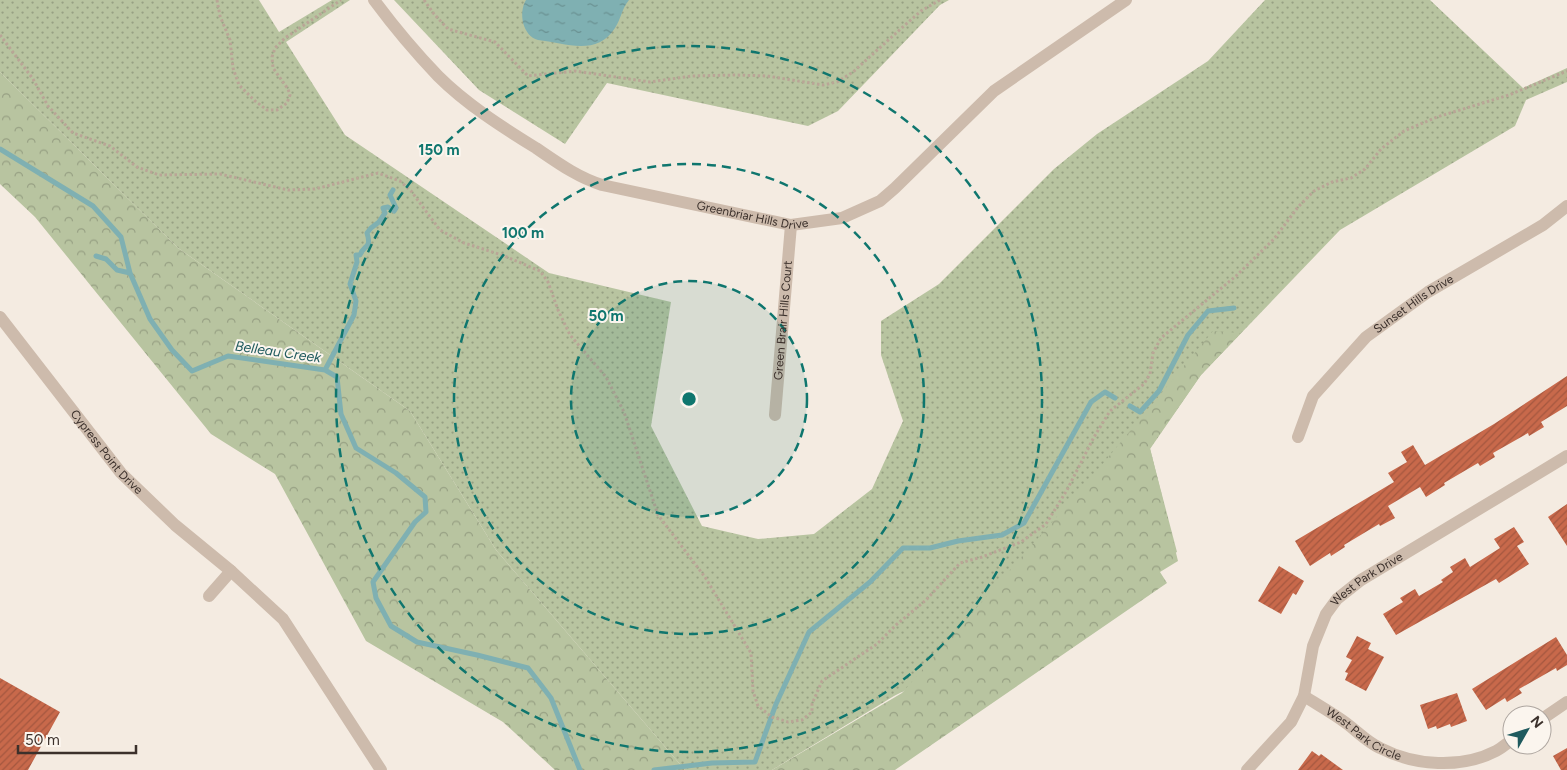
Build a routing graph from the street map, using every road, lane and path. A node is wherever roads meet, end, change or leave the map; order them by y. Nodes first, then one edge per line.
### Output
1 (217, 0) edge
2 (341, 0) edge
3 (374, 0) edge
4 (424, 0) edge
5 (940, 0) edge
6 (1126, 0) edge
7 (0, 35) edge
8 (1567, 71) edge
9 (1567, 206) edge
10 (791, 225) junction
11 (0, 317) edge
12 (775, 415) dead end
13 (1298, 437) dead end
14 (1567, 456) edge
15 (231, 571) junction
16 (209, 596) dead end
17 (1304, 696) junction
18 (1567, 702) edge
19 (1552, 712) edge
20 (1502, 747) edge
21 (380, 770) edge
22 (1247, 770) edge

1 - 2 path
3 - 10 street, Greenbriar Hills Drive
4 - 5 path
6 - 10 street, Greenbriar Hills Drive
7 - 8 path
9 - 13 street, Sunset Hills Drive
10 - 12 street, Green Brair Hills Court
11 - 15 street, Cypress Point Drive
14 - 17 street, West Park Drive
15 - 16 street
15 - 21 street, Cypress Point Drive
17 - 20 street, West Park Circle
17 - 22 street, West Park Drive
18 - 19 street

